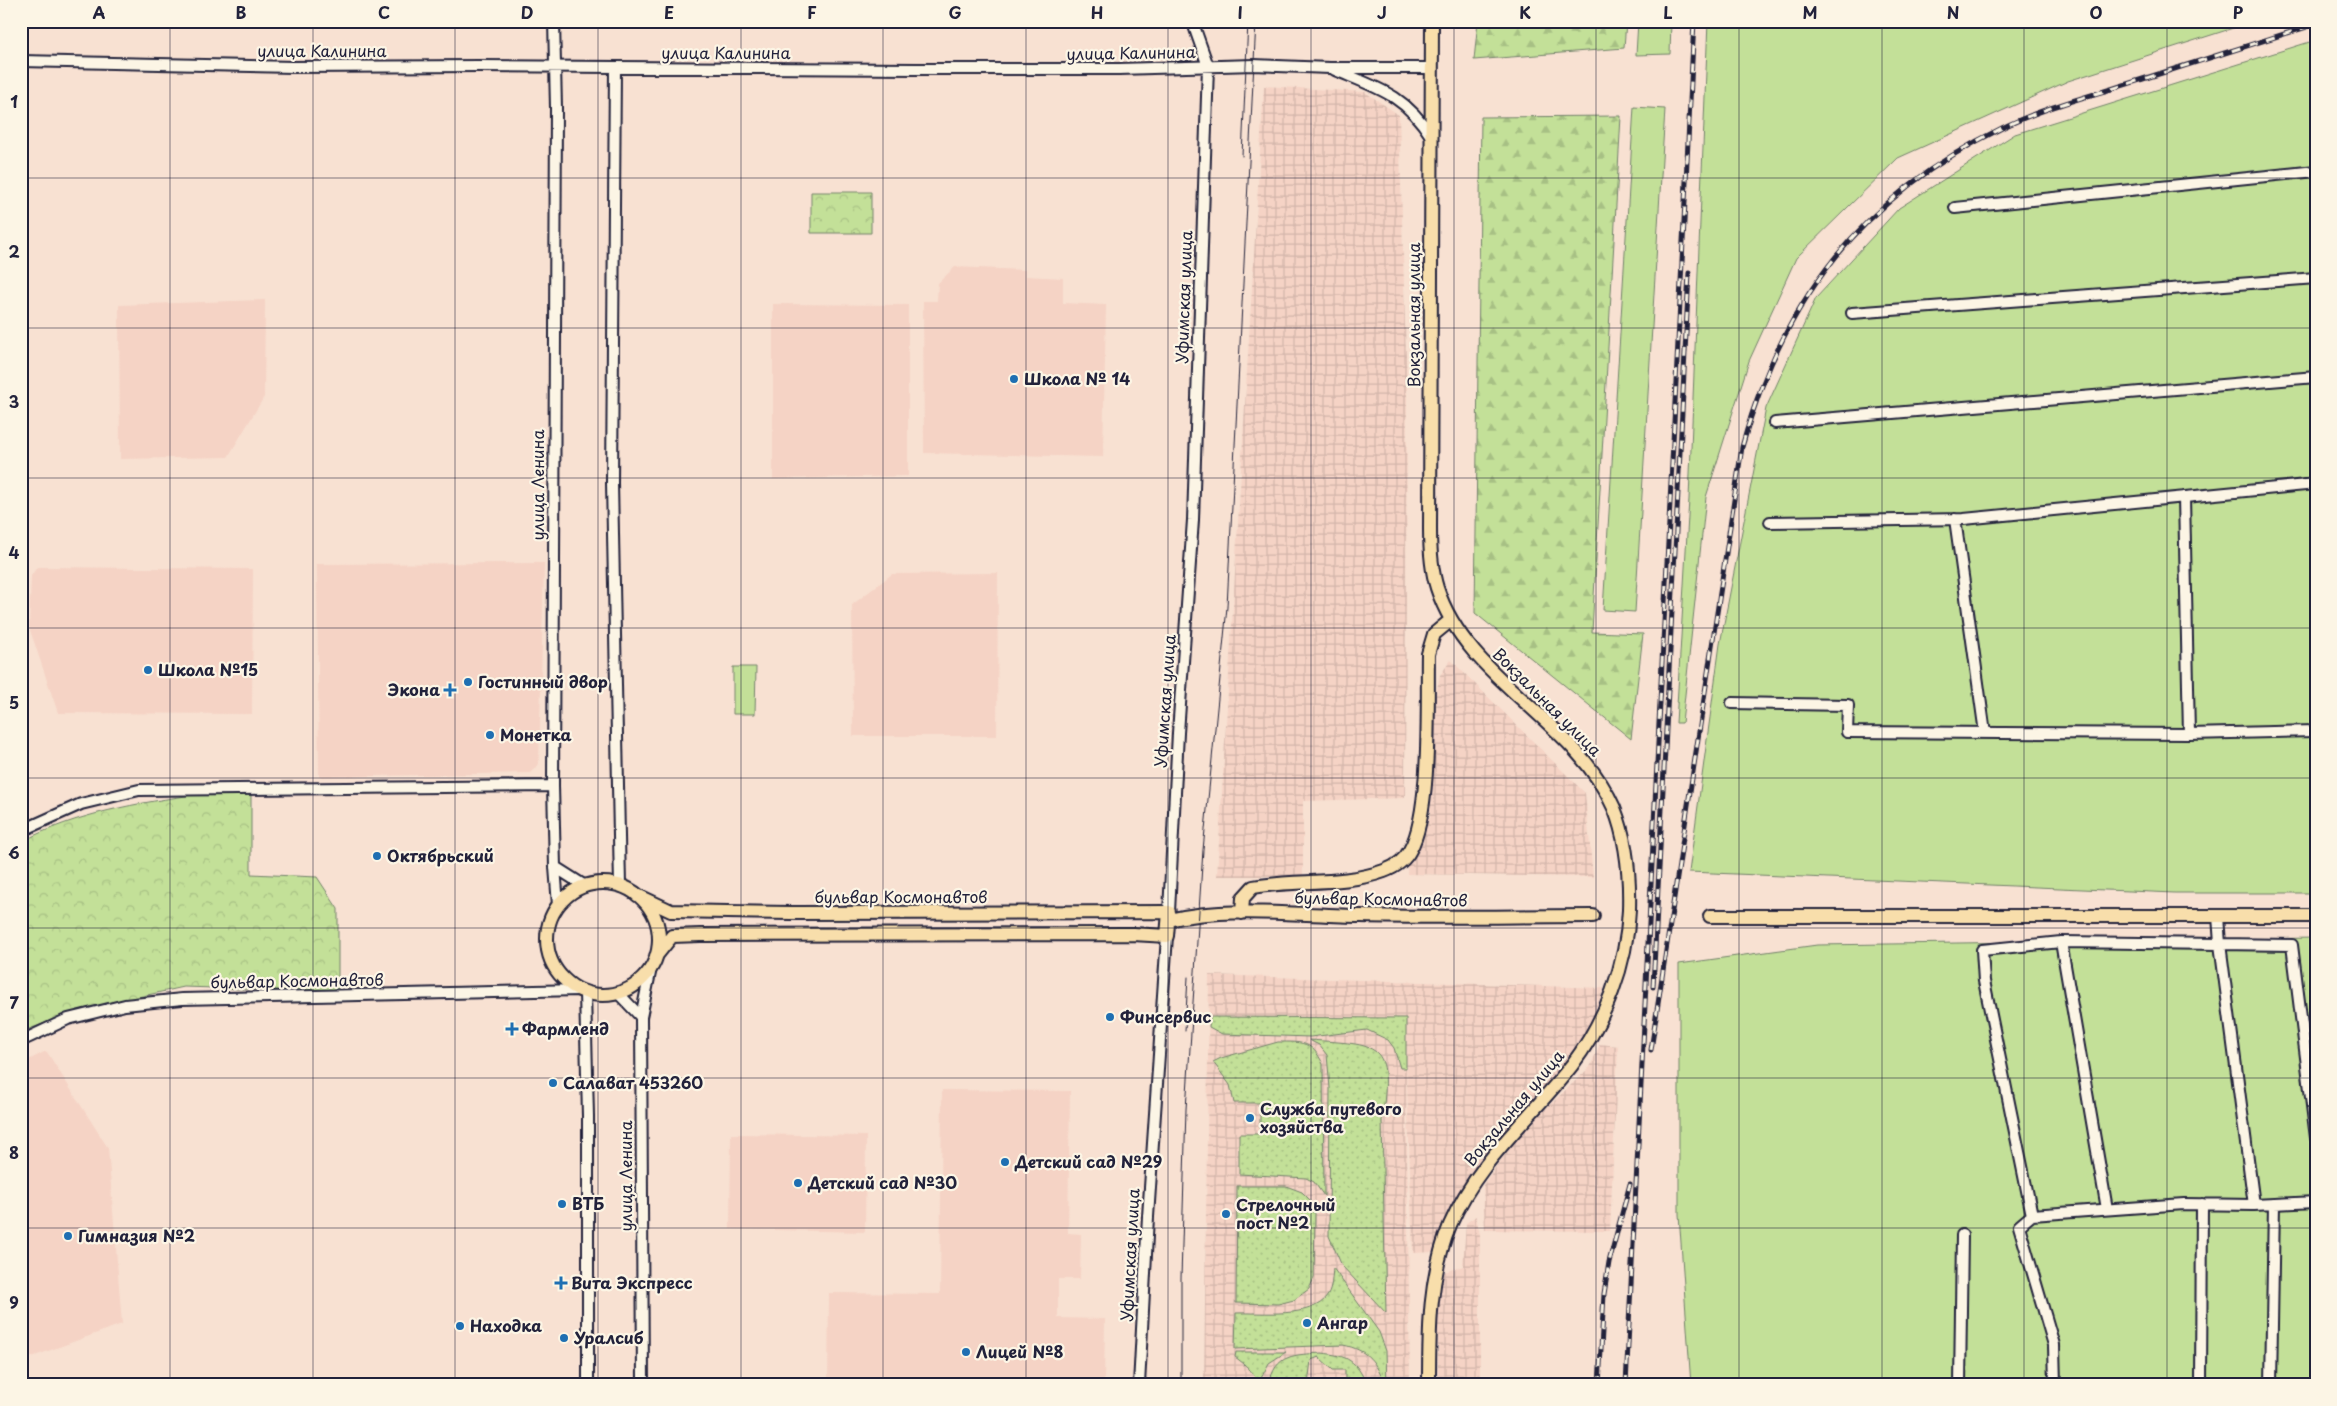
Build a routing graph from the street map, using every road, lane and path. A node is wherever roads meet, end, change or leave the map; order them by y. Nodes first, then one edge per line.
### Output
1 (554, 21) edge
2 (561, 21) edge
3 (1195, 21) edge
4 (1432, 21) edge
5 (21, 61) edge
6 (1208, 66) junction
7 (555, 67) junction
8 (615, 68) junction
9 (1330, 68) junction
10 (1432, 68) junction
11 (1431, 136) junction
12 (2316, 171) edge
13 (1955, 208) dead end
14 (2316, 278) edge
15 (1852, 314) dead end
16 (2316, 377) edge
17 (1775, 423) dead end
18 (2316, 484) edge
19 (2184, 497) junction
20 (1955, 519) junction
21 (1770, 522) dead end
22 (1451, 620) junction
23 (1732, 703) dead end
24 (2316, 731) edge
25 (1986, 733) junction
26 (2189, 734) junction
27 (553, 786) junction
28 (21, 831) edge
29 (555, 867) junction
30 (586, 886) junction
31 (620, 886) junction
32 (637, 895) junction
33 (558, 905) junction
34 (1242, 913) junction
35 (1169, 916) junction
36 (1593, 916) dead end
37 (1710, 916) dead end
38 (2218, 916) junction
39 (2316, 916) edge
40 (1167, 936) junction
41 (2061, 942) junction
42 (2220, 944) junction
43 (656, 956) junction
44 (651, 968) junction
45 (582, 991) junction
46 (618, 993) junction
47 (640, 1017) junction
48 (21, 1041) edge
49 (2316, 1138) edge
50 (2316, 1202) edge
51 (2202, 1204) junction
52 (2274, 1204) junction
53 (2254, 1205) junction
54 (2107, 1209) junction
55 (2032, 1215) junction
56 (1962, 1235) dead end
57 (588, 1385) edge
58 (643, 1385) edge
59 (1139, 1385) edge
60 (1429, 1385) edge
61 (1960, 1385) edge
62 (2055, 1385) edge
63 (2201, 1385) edge
64 (2271, 1385) edge

1 - 7 street, улица Ленина
2 - 7 street, улица Ленина
3 - 6 street, Уфимская улица
4 - 10 main road, Вокзальная улица
5 - 7 street, улица Калинина
6 - 8 street, улица Калинина
6 - 9 street, улица Калинина
6 - 35 street, Уфимская улица
7 - 8 street, улица Калинина
7 - 27 street, улица Ленина
8 - 31 street
9 - 10 street, улица Калинина
9 - 11 street
10 - 11 main road, Вокзальная улица
11 - 22 main road, Вокзальная улица
12 - 13 street
14 - 15 street
16 - 17 street
18 - 19 street
19 - 20 street
19 - 26 street
20 - 21 street
20 - 25 street
22 - 34 main road
22 - 60 main road, Вокзальная улица
23 - 25 street
24 - 26 street
25 - 26 street
27 - 28 street
27 - 29 street, улица Ленина
29 - 30 street
29 - 33 street, улица Ленина
30 - 31 main road, улица Ленина
30 - 33 main road, улица Ленина
31 - 32 main road, улица Ленина
32 - 35 main road, бульвар Космонавтов
32 - 43 main road, улица Ленина
33 - 45 main road, улица Ленина
34 - 35 main road, бульвар Космонавтов
34 - 36 main road, бульвар Космонавтов
35 - 40 main road, Уфимская улица
37 - 38 main road
38 - 39 main road
38 - 42 street
40 - 43 main road
40 - 59 street, Уфимская улица
41 - 42 street
41 - 54 street
41 - 55 street
42 - 49 street
42 - 53 street
43 - 44 main road, улица Ленина
44 - 46 main road, улица Ленина
44 - 47 street, улица Ленина
45 - 46 main road, улица Ленина
45 - 48 street, бульвар Космонавтов
45 - 57 street
46 - 47 street
47 - 58 street, улица Ленина
50 - 52 street
51 - 53 street
51 - 54 street
51 - 63 street
52 - 53 street
52 - 64 street
54 - 55 street
55 - 62 street
56 - 61 street

